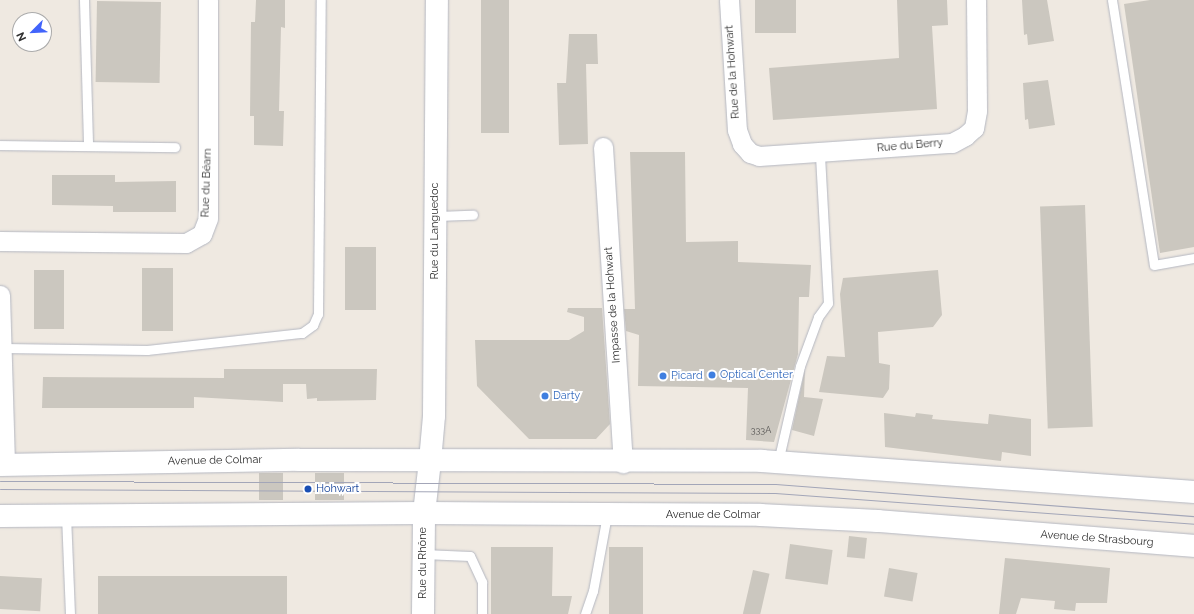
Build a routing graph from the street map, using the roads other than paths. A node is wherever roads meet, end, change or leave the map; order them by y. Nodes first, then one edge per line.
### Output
1 (84, 0) edge
2 (208, 0) edge
3 (321, 0) edge
4 (437, 0) edge
5 (728, 0) edge
6 (976, 0) edge
7 (1112, 0) edge
8 (742, 144) joint
9 (0, 145) edge
10 (88, 145) junction
11 (175, 147) dead end
12 (603, 147) dead end
13 (820, 153) junction
14 (473, 215) dead end
15 (435, 216) junction
16 (0, 241) edge
17 (1194, 258) edge
18 (0, 295) edge
19 (3, 348) junction
20 (430, 461) junction
21 (778, 462) junction
22 (623, 463) junction
23 (3, 464) edge
24 (1194, 492) edge
25 (424, 513) junction
26 (66, 515) junction
27 (607, 515) junction
28 (0, 516) edge
29 (1001, 533) joint
30 (1194, 546) edge
31 (423, 554) junction
32 (70, 614) edge
33 (423, 614) edge
34 (482, 614) edge
35 (585, 614) edge

1 - 10 lane
2 - 16 street, Rue du Béarn
3 - 19 lane
4 - 15 main road, Rue du Languedoc
5 - 8 street, Rue de la Hohwart
6 - 13 street, Rue du Berry
7 - 17 lane
8 - 13 street, Rue du Berry
9 - 10 lane
10 - 11 lane
12 - 22 street, Impasse de la Hohwart
13 - 21 lane
14 - 15 lane
15 - 20 main road, Rue du Languedoc
18 - 19 street
19 - 23 street
20 - 22 main road, Avenue de Colmar
20 - 23 main road, Avenue de Colmar
20 - 25 main road
21 - 22 main road, Avenue de Colmar
21 - 24 main road, Avenue de Colmar
25 - 26 main road, Avenue de Colmar
25 - 27 main road, Avenue de Colmar
25 - 31 main road, Rue du Rhône
26 - 28 main road, Avenue de Colmar
26 - 32 lane
27 - 29 main road, Avenue de Colmar
27 - 35 lane
29 - 30 main road, Avenue de Strasbourg
31 - 33 main road, Rue du Rhône
31 - 34 lane

